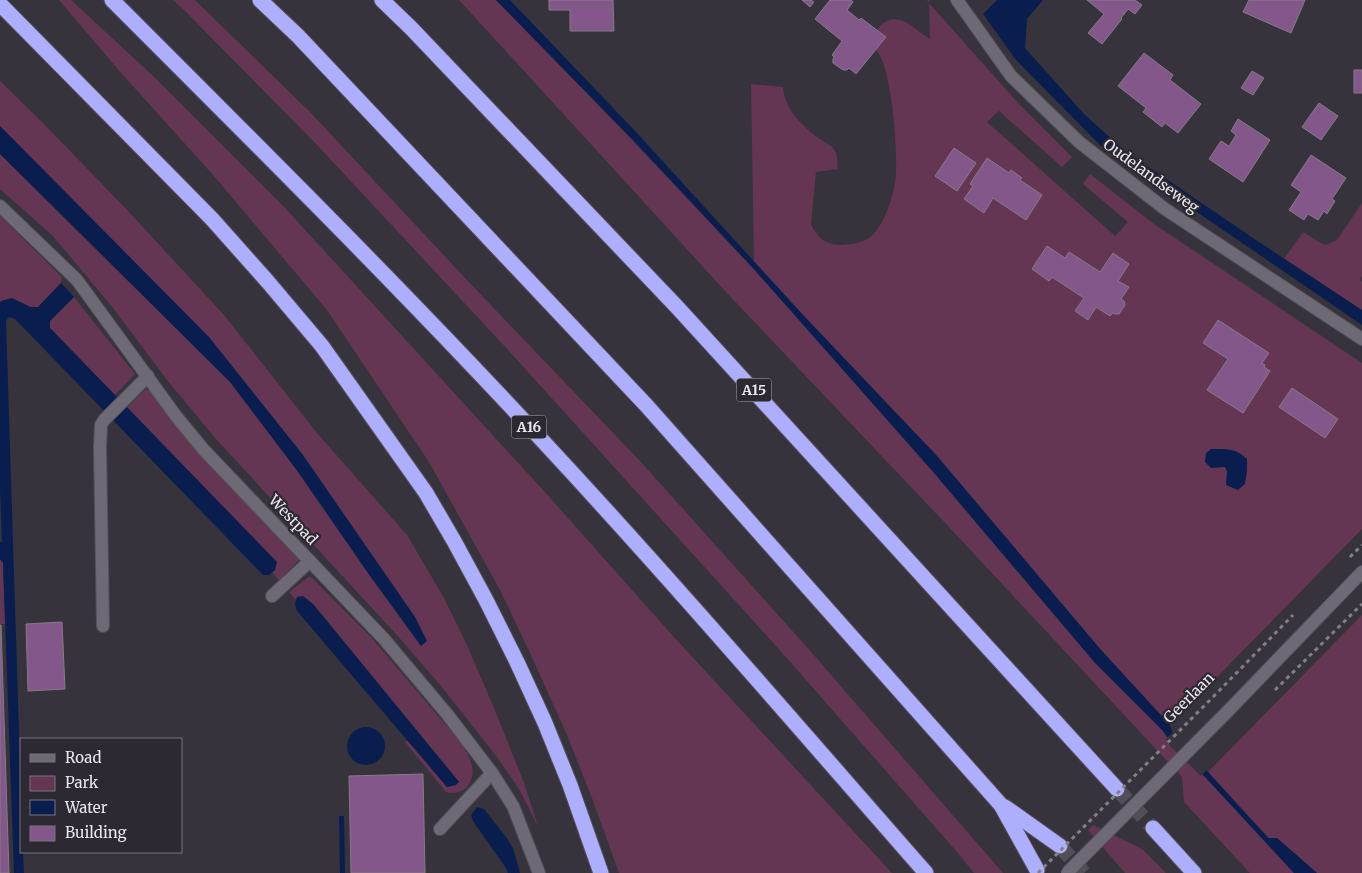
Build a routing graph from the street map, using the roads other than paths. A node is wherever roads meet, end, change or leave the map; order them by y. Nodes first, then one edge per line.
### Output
1 (112, 0) edge
2 (260, 0) edge
3 (382, 0) edge
4 (957, 0) edge
5 (0, 4) edge
6 (0, 206) edge
7 (1362, 339) edge
8 (148, 376) junction
9 (310, 561) junction
10 (1362, 572) edge
11 (272, 596) dead end
12 (103, 626) dead end
13 (492, 773) junction
14 (1117, 789) tunnel mouth
15 (1001, 805) junction
16 (1153, 828) tunnel mouth
17 (440, 829) dead end
18 (1060, 846) tunnel mouth
19 (1038, 872) edge
20 (538, 873) edge
21 (601, 873) edge
22 (926, 873) edge
23 (1067, 873) edge
24 (1194, 873) edge

1 - 22 highway, A16
2 - 15 highway
3 - 14 highway, A15
4 - 7 street, Oudelandseweg
5 - 21 highway
6 - 8 street, Westpad
8 - 9 street, Westpad
8 - 12 street
9 - 11 street
9 - 13 street, Westpad
10 - 23 street, bridge
13 - 17 street
13 - 20 street, Westpad
15 - 18 highway
15 - 19 highway
16 - 24 highway

